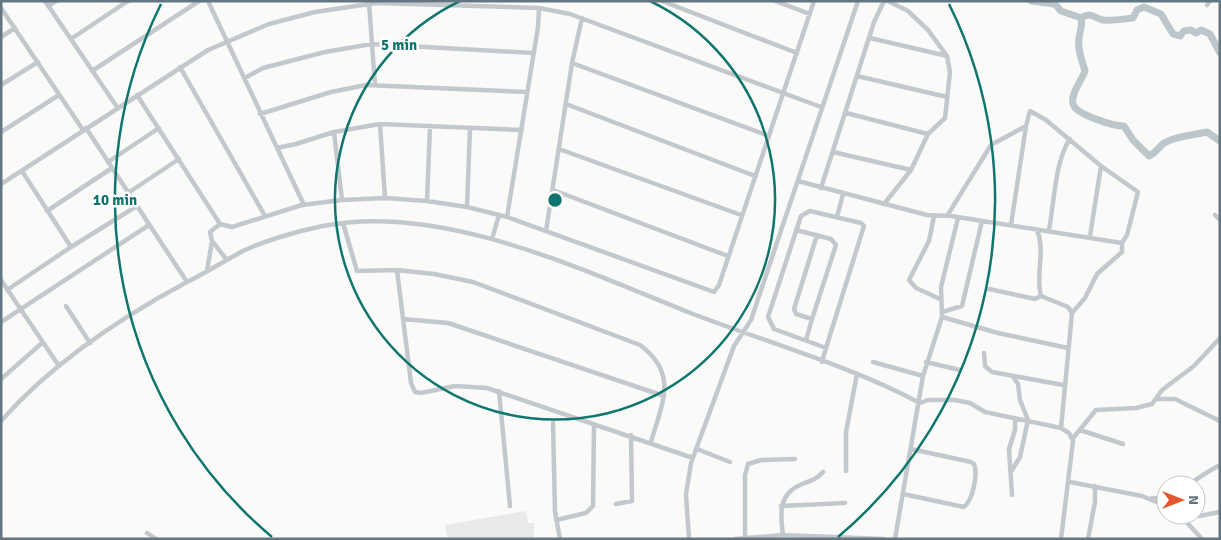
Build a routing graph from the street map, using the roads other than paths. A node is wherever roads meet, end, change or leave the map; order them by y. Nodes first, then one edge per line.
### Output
1 (44, 1) edge
2 (56, 1) edge
3 (128, 1) edge
4 (199, 1) edge
5 (208, 1) edge
6 (532, 1) edge
7 (662, 1) edge
8 (775, 1) edge
9 (814, 1) edge
10 (858, 1) edge
11 (884, 1) edge
12 (888, 1) edge
13 (369, 2) edge
14 (48, 6) junction
15 (1, 8) edge
16 (536, 8) junction
17 (810, 14) junction
18 (582, 18) junction
19 (15, 28) junction
20 (1, 37) edge
21 (870, 38) junction
22 (71, 39) junction
23 (226, 41) junction
24 (372, 44) junction
25 (533, 53) junction
26 (797, 54) junction
27 (947, 56) junction
28 (38, 62) junction
29 (572, 63) junction
30 (180, 67) junction
31 (92, 71) junction
32 (857, 76) junction
33 (245, 78) junction
34 (1, 84) edge
35 (375, 85) junction
36 (526, 92) junction
37 (783, 94) junction
38 (59, 95) junction
39 (137, 95) junction
40 (947, 97) junction
41 (566, 104) junction
42 (117, 107) junction
43 (821, 107) junction
44 (846, 113) junction
45 (260, 114) junction
46 (380, 124) junction
47 (430, 126) junction
48 (1026, 126) junction
49 (159, 128) junction
50 (85, 129) junction
51 (470, 129) junction
52 (522, 130) junction
53 (1, 132) edge
54 (334, 132) junction
55 (928, 134) junction
56 (769, 136) junction
57 (1070, 139) junction
58 (277, 148) junction
59 (559, 149) junction
60 (833, 152) junction
61 (178, 159) junction
62 (108, 162) junction
63 (1101, 166) junction
64 (112, 168) junction
65 (911, 170) junction
66 (22, 171) junction
67 (755, 176) junction
68 (798, 181) junction
69 (1, 184) edge
70 (821, 188) junction
71 (552, 190) junction
72 (128, 192) junction
73 (843, 194) junction
74 (384, 198) junction
75 (342, 200) junction
76 (427, 201) junction
77 (884, 204) junction
78 (304, 205) junction
79 (137, 206) junction
80 (467, 207) junction
81 (47, 211) junction
82 (499, 215) junction
83 (741, 215) junction
84 (1215, 215) dead end
85 (265, 216) junction
86 (934, 216) junction
87 (947, 216) junction
88 (507, 217) junction
89 (837, 217) junction
90 (958, 218) junction
91 (1220, 220) edge
92 (982, 221) junction
93 (343, 223) junction
94 (220, 224) junction
95 (149, 225) junction
96 (1011, 225) junction
97 (546, 230) junction
98 (796, 230) junction
99 (1038, 230) junction
100 (1050, 230) junction
101 (817, 236) junction
102 (1090, 236) junction
103 (492, 239) junction
104 (212, 241) junction
105 (1122, 243) junction
106 (71, 247) junction
107 (728, 256) junction
108 (227, 260) junction
109 (397, 270) junction
110 (208, 271) junction
111 (1, 280) edge
112 (187, 282) junction
113 (989, 289) dead end
114 (7, 290) junction
115 (1041, 296) junction
116 (940, 300) junction
117 (66, 306) dead end
118 (20, 310) junction
119 (1072, 313) junction
120 (942, 314) junction
121 (403, 319) junction
122 (812, 320) junction
123 (2, 321) edge
124 (743, 334) junction
125 (1220, 338) edge
126 (806, 340) junction
127 (42, 343) junction
128 (90, 343) junction
129 (826, 348) junction
130 (1068, 348) junction
131 (984, 354) dead end
132 (822, 362) junction
133 (873, 362) dead end
134 (926, 362) junction
135 (59, 366) junction
136 (960, 370) dead end
137 (857, 374) junction
138 (923, 376) junction
139 (1014, 378) junction
140 (1, 379) edge
141 (1063, 385) junction
142 (499, 391) junction
143 (664, 396) junction
144 (1156, 399) junction
145 (920, 403) junction
146 (1015, 418) junction
147 (1028, 420) junction
148 (1, 421) edge
149 (1220, 421) edge
150 (553, 423) dead end
151 (594, 424) junction
152 (1061, 428) junction
153 (1080, 430) junction
154 (631, 435) junction
155 (1073, 438) junction
156 (651, 442) junction
157 (1123, 444) dead end
158 (696, 449) junction
159 (911, 449) junction
160 (693, 458) junction
161 (795, 459) dead end
162 (730, 462) dead end
163 (1220, 465) edge
164 (1012, 470) junction
165 (846, 471) dead end
166 (823, 472) dead end
167 (1203, 475) edge
168 (1070, 482) junction
169 (1095, 486) junction
170 (903, 494) junction
171 (1012, 495) dead end
172 (1147, 498) junction
173 (1156, 498) edge
174 (1156, 502) edge
175 (845, 503) dead end
176 (616, 504) dead end
177 (510, 506) dead end
178 (781, 506) junction
179 (1220, 512) edge
180 (1206, 515) edge
181 (556, 520) junction
182 (1189, 525) edge
183 (147, 533) dead end
184 (783, 535) junction
185 (745, 538) edge
186 (856, 538) edge
187 (156, 539) edge
188 (560, 539) edge
189 (689, 539) edge
190 (735, 539) edge
191 (884, 539) edge
192 (895, 539) edge
193 (1061, 539) edge
194 (1088, 539) edge
195 (1202, 539) edge

1 - 14 street
2 - 14 street
3 - 22 street
4 - 31 street
5 - 23 street
6 - 16 street
7 - 26 street
8 - 17 street
9 - 17 street
10 - 43 street
11 - 21 street
12 - 27 street
13 - 16 street
13 - 23 street
13 - 24 street
14 - 22 street
15 - 19 street
16 - 18 street
16 - 25 street
17 - 26 street
18 - 29 street
18 - 37 street
19 - 20 street
19 - 28 street
21 - 27 street
21 - 32 street
22 - 31 street
23 - 30 street
23 - 33 street
24 - 25 street
24 - 33 street
24 - 35 street
25 - 36 street
26 - 37 street
27 - 40 street
28 - 34 street
28 - 38 street
29 - 41 street
29 - 56 street
30 - 39 street
30 - 85 street
31 - 42 street
32 - 40 street
32 - 44 street
33 - 45 street
35 - 36 street
35 - 45 street
36 - 52 street
37 - 43 street
37 - 56 street
38 - 50 street
38 - 53 street
39 - 42 street
39 - 49 street
40 - 55 street
41 - 59 street
41 - 67 street
42 - 50 street
43 - 68 street
44 - 55 street
44 - 60 street
45 - 58 street
46 - 47 street
46 - 54 street
46 - 74 street
47 - 51 street
47 - 76 street
48 - 57 street
48 - 87 street
48 - 96 street
49 - 61 street
49 - 62 street
50 - 62 street
50 - 66 street
51 - 52 street
51 - 80 street
52 - 88 street
54 - 58 street
54 - 75 street
55 - 65 street
56 - 67 street
57 - 63 street
57 - 100 street
58 - 78 street
59 - 71 street
59 - 83 street
60 - 65 street
60 - 70 street
61 - 72 street
61 - 94 street
62 - 64 street
63 - 102 street
63 - 105 street
64 - 72 street
64 - 81 street
65 - 77 street
66 - 69 street
66 - 81 street
67 - 83 street
68 - 70 street
68 - 124 street
70 - 73 street
71 - 97 street
71 - 107 street
72 - 79 street
73 - 77 street
73 - 89 street
74 - 75 street
74 - 76 street
75 - 78 street
76 - 80 street
77 - 86 street
78 - 85 street
79 - 95 street
79 - 106 street
80 - 82 street
81 - 106 street
82 - 88 street
82 - 103 street
83 - 107 street
84 - 91 street
85 - 94 street
86 - 87 street
86 - 116 street
87 - 90 street
88 - 97 street
89 - 98 street
89 - 129 street
90 - 92 street
90 - 116 street
92 - 96 street
92 - 120 street
93 - 103 street
93 - 108 street
93 - 109 street
94 - 104 street
95 - 112 street
95 - 118 street
96 - 99 street
97 - 107 street
98 - 101 street
98 - 126 street
99 - 100 street
99 - 115 street
100 - 102 street
101 - 122 street
101 - 122 street
102 - 105 street
103 - 124 street
104 - 108 street
104 - 110 street
105 - 119 street
106 - 114 street
108 - 110 street
109 - 121 street
109 - 143 street
110 - 112 street
111 - 114 street
112 - 128 street
113 - 115 street
114 - 118 street
115 - 119 street
116 - 120 street
117 - 128 street
118 - 123 street
118 - 127 street
119 - 130 street
120 - 130 street
120 - 134 street
121 - 142 street
121 - 143 street
122 - 126 street
124 - 132 street
124 - 158 street
125 - 144 street
126 - 129 street
127 - 135 street
127 - 140 street
128 - 135 street
129 - 132 street
130 - 141 street
131 - 139 street
132 - 137 street
133 - 138 street
134 - 136 street
134 - 138 street
135 - 148 street
137 - 145 street
137 - 165 street
138 - 145 street
139 - 141 street
139 - 147 street
141 - 152 street
142 - 151 street
142 - 177 street
143 - 156 street
144 - 149 street
144 - 153 street
145 - 146 street
145 - 159 street
146 - 147 street
146 - 164 street
147 - 152 street
147 - 164 street
150 - 181 street
151 - 154 street
151 - 181 street
152 - 155 street
153 - 155 street
153 - 157 street
154 - 156 street
154 - 176 street
155 - 168 street
156 - 160 street
158 - 160 street
158 - 162 street
159 - 170 street
159 - 170 street
160 - 189 street
161 - 185 street
163 - 167 street
164 - 171 street
166 - 178 street
168 - 169 street
168 - 193 street
169 - 172 street
169 - 194 street
170 - 192 street
172 - 173 street
172 - 174 street
175 - 178 street
178 - 184 street
179 - 180 street
181 - 188 street
182 - 195 street
183 - 187 street
184 - 185 street
184 - 186 street
185 - 190 street
186 - 191 street

